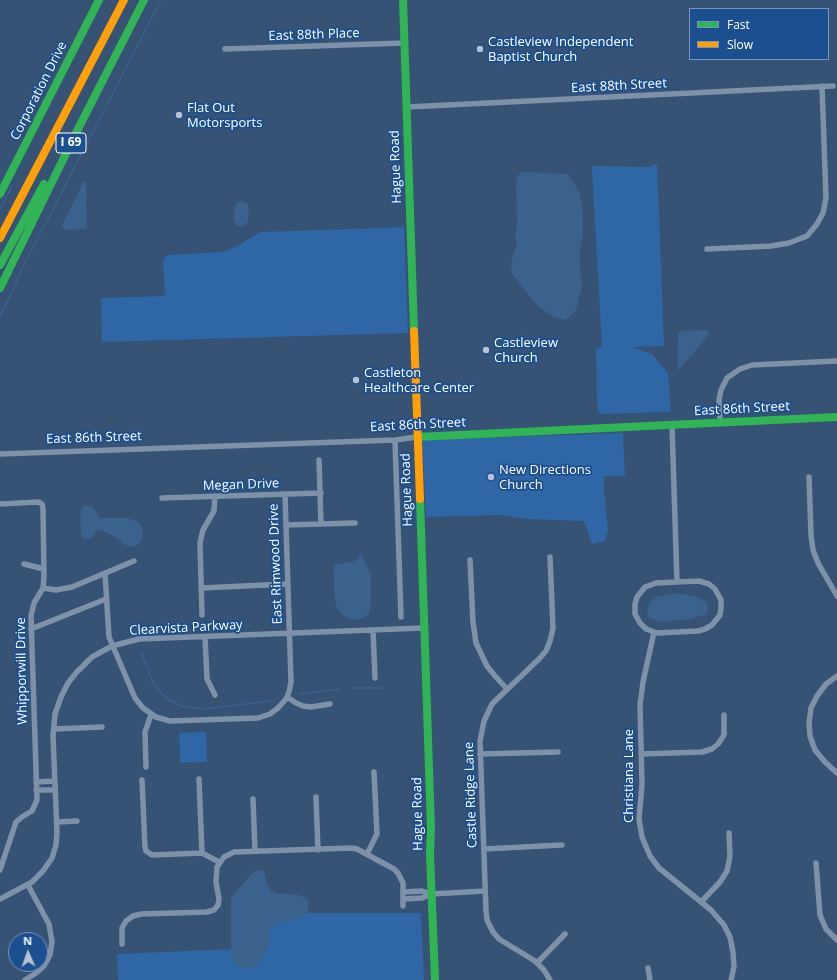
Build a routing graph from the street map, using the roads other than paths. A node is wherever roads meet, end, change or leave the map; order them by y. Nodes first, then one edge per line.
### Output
1 (100, 0) edge
2 (124, 0) edge
3 (144, 0) edge
4 (403, 0) edge
5 (404, 43) junction
6 (225, 49) dead end
7 (822, 86) junction
8 (833, 86) dead end
9 (407, 107) junction
10 (79, 127) junction
11 (0, 194) edge
12 (0, 238) edge
13 (707, 249) dead end
14 (0, 265) edge
15 (0, 288) edge
16 (837, 361) edge
17 (837, 417) edge
18 (720, 422) junction
19 (672, 425) junction
20 (417, 437) junction
21 (395, 440) junction
22 (0, 454) edge
23 (320, 460) dead end
24 (809, 477) dead end
25 (321, 493) junction
26 (285, 494) junction
27 (215, 496) junction
28 (162, 498) dead end
29 (0, 504) edge
30 (355, 523) dead end
31 (322, 524) junction
32 (286, 525) junction
33 (550, 557) dead end
34 (470, 560) dead end
35 (134, 561) dead end
36 (24, 564) dead end
37 (44, 569) junction
38 (105, 573) junction
39 (677, 582) junction
40 (288, 584) junction
41 (43, 588) junction
42 (201, 588) junction
43 (837, 596) edge
44 (106, 599) junction
45 (202, 615) dead end
46 (401, 617) dead end
47 (423, 628) junction
48 (31, 629) junction
49 (373, 630) junction
50 (654, 632) junction
51 (289, 634) junction
52 (205, 637) junction
53 (112, 646) junction
54 (837, 676) edge
55 (375, 678) dead end
56 (507, 689) junction
57 (215, 695) dead end
58 (287, 697) junction
59 (330, 704) dead end
60 (151, 715) junction
61 (724, 715) dead end
62 (102, 727) dead end
63 (54, 729) junction
64 (558, 752) dead end
65 (480, 754) junction
66 (641, 754) junction
67 (146, 767) dead end
68 (374, 772) dead end
69 (837, 773) edge
70 (199, 778) dead end
71 (142, 780) dead end
72 (55, 781) junction
73 (36, 782) junction
74 (36, 790) junction
75 (55, 790) junction
76 (316, 797) dead end
77 (253, 799) dead end
78 (78, 821) dead end
79 (57, 822) junction
80 (729, 833) dead end
81 (562, 845) dead end
82 (484, 849) junction
83 (318, 850) junction
84 (255, 851) junction
85 (202, 853) junction
86 (367, 854) junction
87 (219, 862) junction
88 (816, 863) dead end
89 (0, 870) edge
90 (28, 885) junction
91 (485, 891) junction
92 (403, 892) junction
93 (432, 894) junction
94 (0, 899) edge
95 (403, 899) junction
96 (701, 902) junction
97 (403, 906) dead end
98 (565, 934) dead end
99 (837, 940) edge
100 (122, 944) dead end
101 (537, 963) junction
102 (648, 968) dead end
103 (29, 979) edge
104 (435, 980) edge
105 (550, 980) edge
106 (650, 980) edge
107 (731, 980) edge

1 - 11 main road, Corporation Drive
2 - 12 main road, I 69
3 - 10 main road, I 69
4 - 5 main road, Hague Road
5 - 6 street, East 88th Place
5 - 9 main road, Hague Road
7 - 8 street, East 88th Street
7 - 9 street, East 88th Street
7 - 13 street
9 - 20 main road, Hague Road
10 - 14 main road
10 - 15 main road, I 69
16 - 18 street
17 - 18 main road, East 86th Street
18 - 19 main road, East 86th Street
19 - 20 main road, East 86th Street
19 - 39 street
20 - 21 street, East 86th Street
20 - 47 main road, Hague Road
21 - 22 street, East 86th Street
21 - 46 street, Hague Road
23 - 25 street
24 - 43 street
25 - 26 street, Megan Drive
25 - 31 street
26 - 27 street, Megan Drive
26 - 32 street, East Rimwood Drive
27 - 28 street, Megan Drive
27 - 42 street
29 - 37 street, Whipporwill Drive
30 - 31 street
31 - 32 street
32 - 40 street, East Rimwood Drive
33 - 56 street, Castle Ridge Lane
34 - 56 street
35 - 38 street
36 - 37 street
37 - 41 street, Whipporwill Drive
38 - 41 street
38 - 44 street
39 - 50 street
39 - 50 street
40 - 42 street
40 - 51 street, East Rimwood Drive
41 - 48 street, Whipporwill Drive
42 - 45 street
44 - 48 street
44 - 53 street
47 - 49 street, Clearvista Parkway
47 - 93 main road, Hague Road
48 - 73 street, Whipporwill Drive
49 - 51 street, Clearvista Parkway
49 - 55 street
50 - 66 street, Christiana Lane
51 - 52 street, Clearvista Parkway
51 - 58 street, East Rimwood Drive
52 - 53 street, Clearvista Parkway
52 - 57 street
53 - 60 street
53 - 63 street, Clearvista Parkway
54 - 69 street
56 - 65 street, Castle Ridge Lane
58 - 59 street
58 - 60 street
60 - 67 street
61 - 66 street
62 - 63 street
63 - 72 street, Clearvista Parkway
64 - 65 street
65 - 82 street, Castle Ridge Lane
66 - 96 street, Christiana Lane
68 - 86 street
70 - 85 street
71 - 85 street
72 - 73 street
72 - 75 street, Clearvista Parkway
73 - 74 street, Whipporwill Drive
74 - 75 street
74 - 89 street, Whipporwill Drive
75 - 79 street, Clearvista Parkway
76 - 83 street
77 - 84 street
78 - 79 street
79 - 90 street, Clearvista Parkway
80 - 96 street
81 - 82 street
82 - 91 street, Castle Ridge Lane
83 - 84 street
83 - 86 street
84 - 87 street
85 - 87 street
86 - 92 street
87 - 100 street
88 - 99 street
90 - 94 street, Clearvista Parkway
90 - 103 street
91 - 93 street
91 - 101 street, Castle Ridge Lane
92 - 93 street
92 - 95 street
93 - 95 street
93 - 104 main road, Hague Road
95 - 97 street
96 - 107 street, Christiana Lane
98 - 101 street
101 - 105 street, Castle Ridge Lane
102 - 106 street

